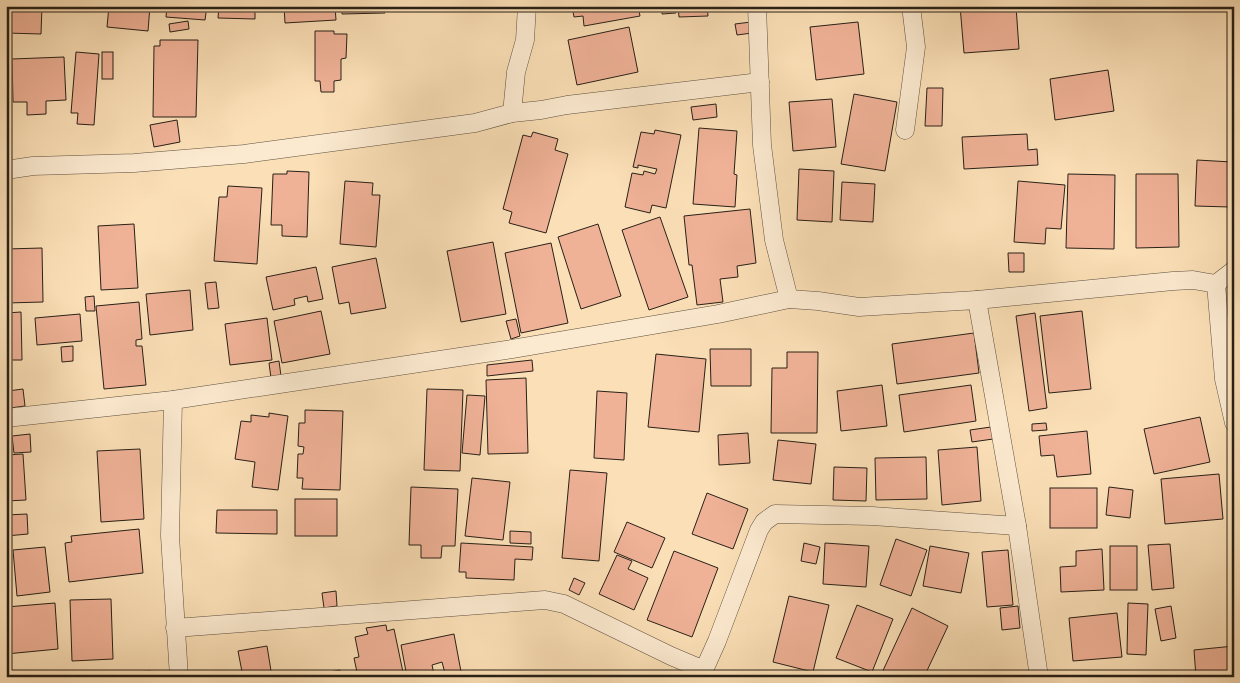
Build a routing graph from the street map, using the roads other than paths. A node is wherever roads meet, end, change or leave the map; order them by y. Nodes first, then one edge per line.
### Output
1 (527, 6) edge
2 (756, 6) edge
3 (911, 6) edge
4 (760, 82) junction
5 (512, 113) junction
6 (905, 130) dead end
7 (6, 170) edge
8 (1234, 270) edge
9 (1216, 284) junction
10 (789, 299) junction
11 (977, 300) junction
12 (173, 400) junction
13 (6, 418) edge
14 (1234, 423) edge
15 (1017, 526) junction
16 (176, 628) junction
17 (178, 677) edge
18 (1038, 677) edge

1 - 5 street
2 - 4 street
3 - 6 street
4 - 5 street
4 - 10 street
5 - 7 street
8 - 9 street
9 - 11 street
9 - 14 street
10 - 11 street
10 - 12 street
11 - 15 street
12 - 13 street
12 - 16 street
15 - 16 street
15 - 18 street
16 - 17 street

